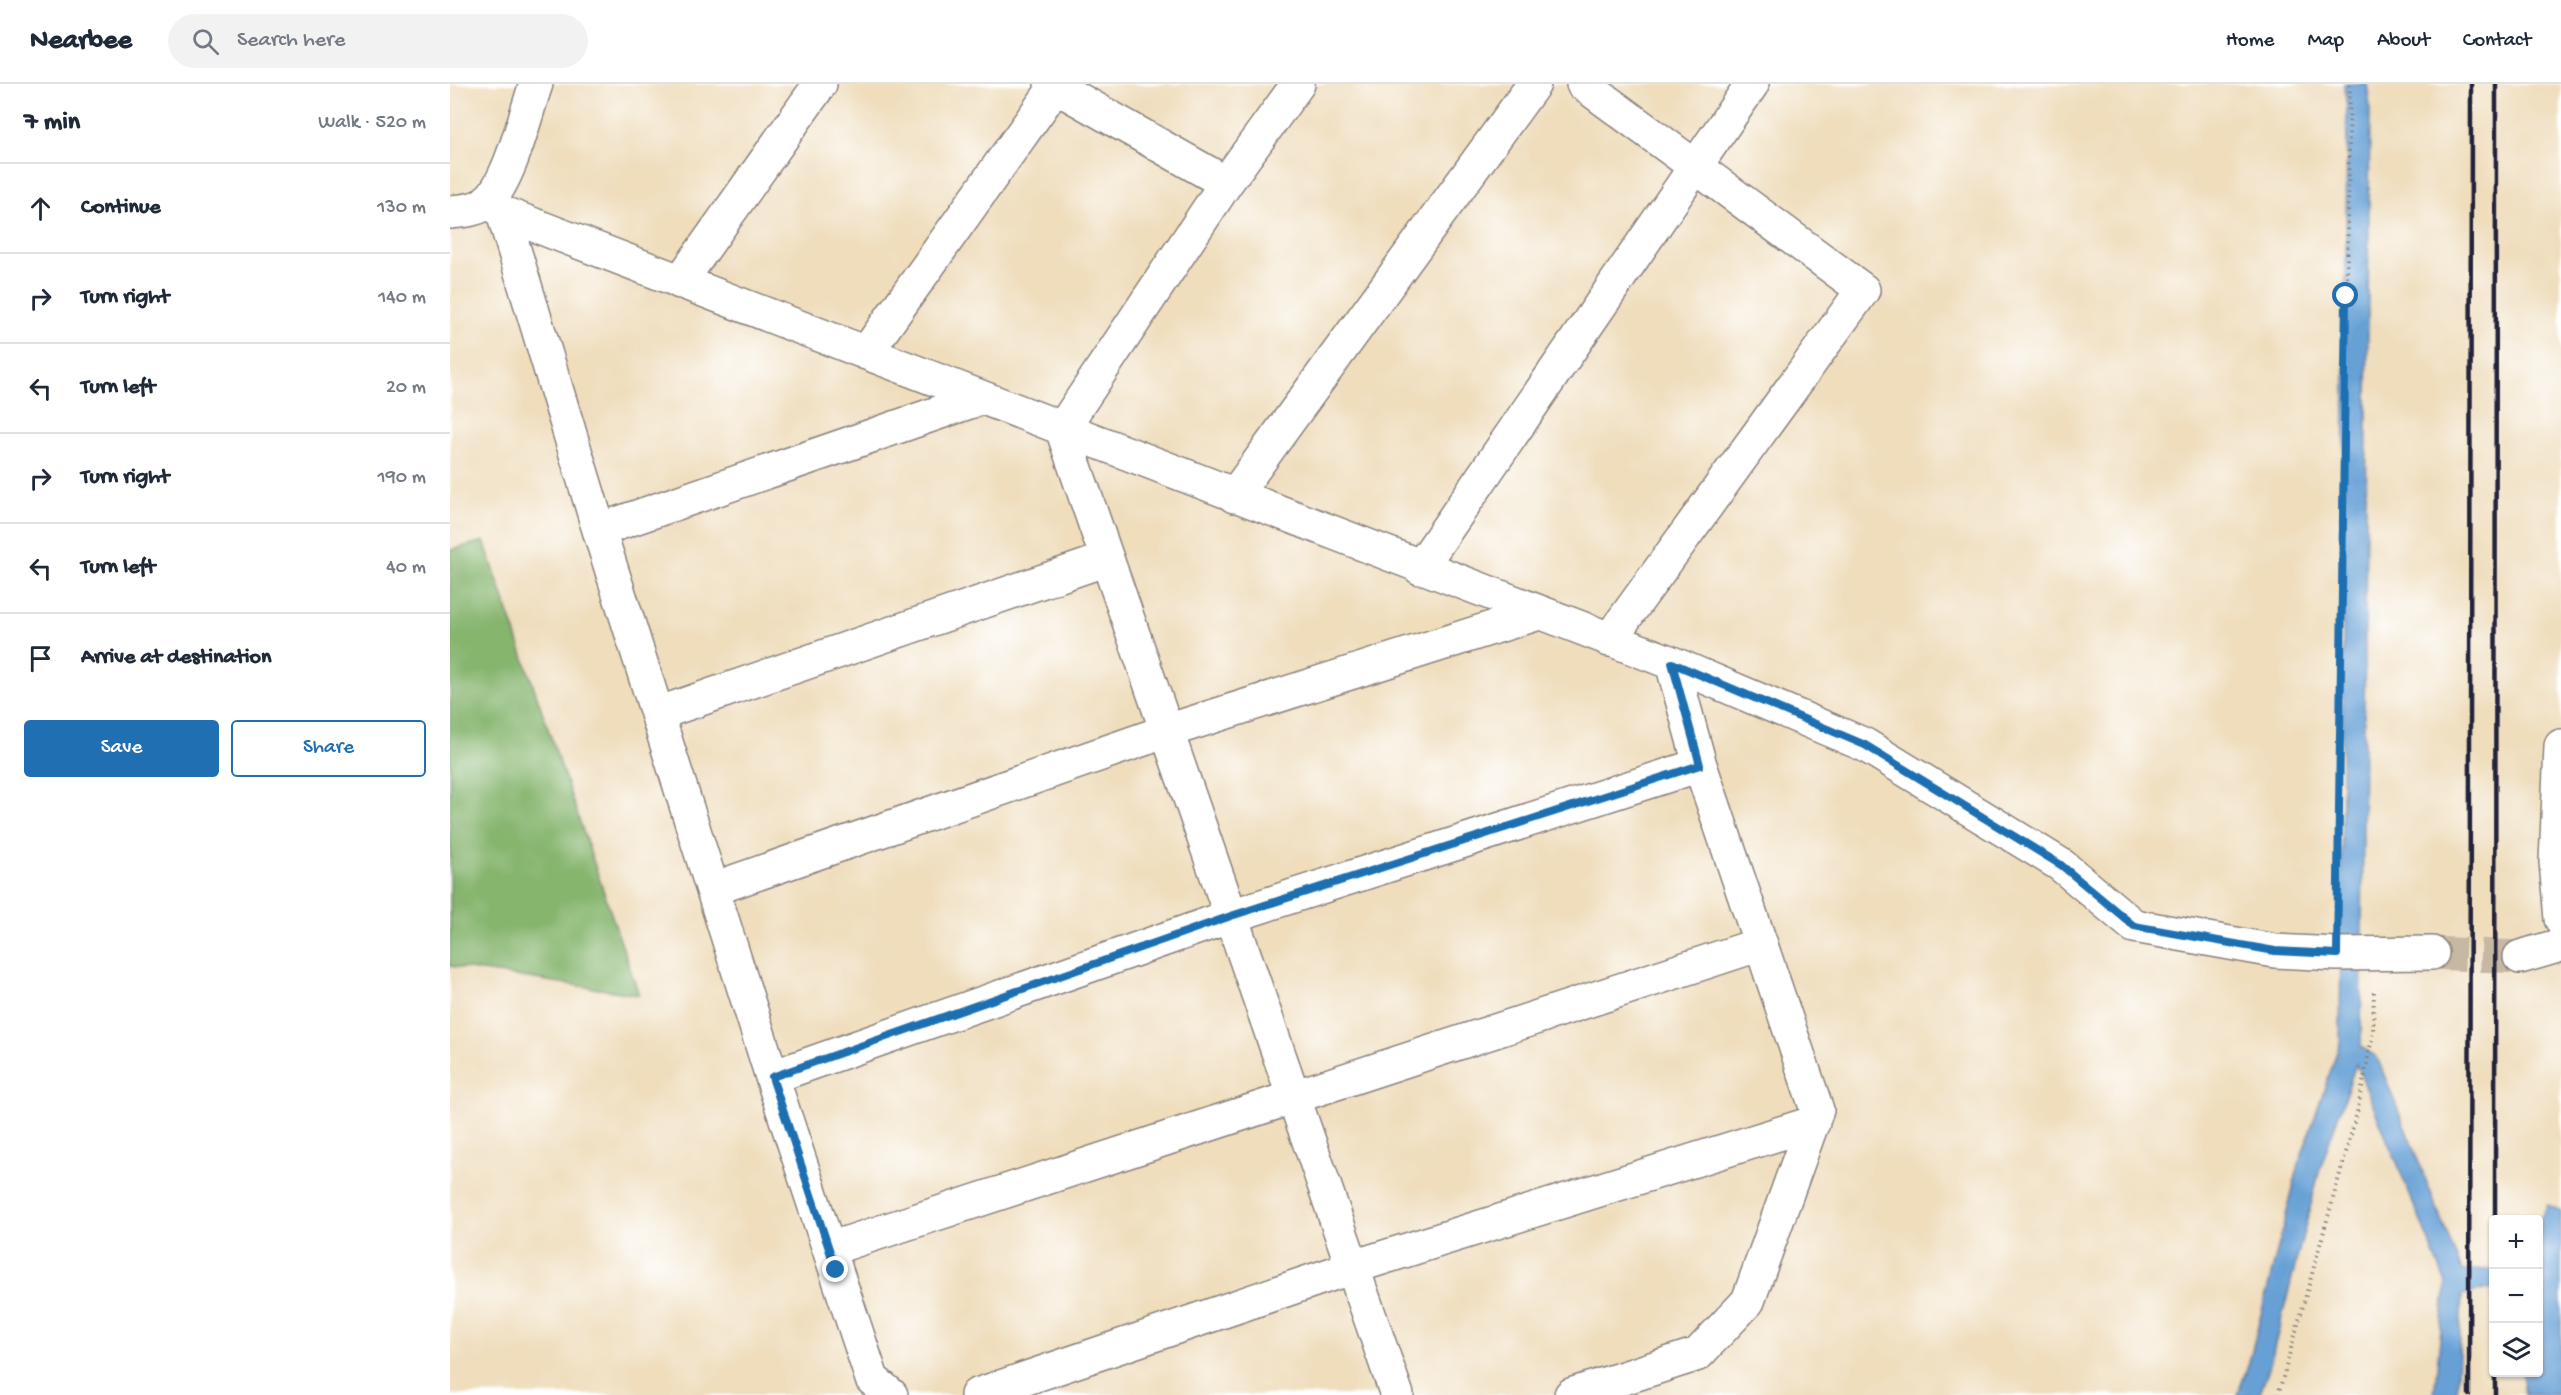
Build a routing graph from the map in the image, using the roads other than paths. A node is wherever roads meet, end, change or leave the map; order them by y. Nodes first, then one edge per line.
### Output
1 (536, 84) edge
2 (820, 84) edge
3 (1298, 84) edge
4 (1534, 84) edge
5 (1582, 84) edge
6 (1752, 84) edge
7 (1053, 85) edge
8 (1696, 168) junction
9 (1226, 183) junction
10 (496, 207) junction
11 (450, 212) edge
12 (680, 282) junction
13 (866, 353) junction
14 (981, 398) junction
15 (1062, 429) junction
16 (1234, 496) junction
17 (599, 530) junction
18 (1107, 559) junction
19 (1420, 568) junction
20 (1539, 613) junction
21 (1609, 640) junction
22 (1672, 663) junction
23 (657, 714) junction
24 (1167, 731) junction
25 (2561, 746) edge
26 (1700, 765) junction
27 (713, 889) junction
28 (1231, 916) junction
29 (2561, 919) edge
30 (1761, 944) junction
31 (2561, 945) edge
32 (2432, 953) tunnel mouth
33 (2520, 957) tunnel mouth
34 (772, 1077) junction
35 (1294, 1096) junction
36 (1813, 1123) junction
37 (829, 1249) junction
38 (1353, 1267) junction
39 (891, 1395) edge
40 (977, 1395) edge
41 (1397, 1395) edge
42 (1571, 1395) edge

1 - 10 street
2 - 12 street
3 - 9 street
4 - 16 street
5 - 8 street
6 - 8 street
7 - 9 street
7 - 13 street
8 - 19 street
8 - 21 street
9 - 15 street
10 - 11 street
10 - 12 street
10 - 17 street
12 - 13 street
13 - 14 street
14 - 15 street
14 - 17 street
15 - 16 street
15 - 18 street
16 - 19 street
17 - 23 street
18 - 23 street
18 - 24 street
19 - 20 street
20 - 21 street
20 - 24 street
21 - 22 street
22 - 26 street
22 - 32 street
23 - 27 street
24 - 27 street
24 - 28 street
25 - 29 street
26 - 28 street
26 - 30 street
27 - 34 street
28 - 34 street
28 - 35 street
30 - 35 street
30 - 36 street
31 - 33 street
34 - 37 street
35 - 37 street
35 - 38 street
36 - 38 street
36 - 42 street
37 - 39 street
38 - 40 street
38 - 41 street

